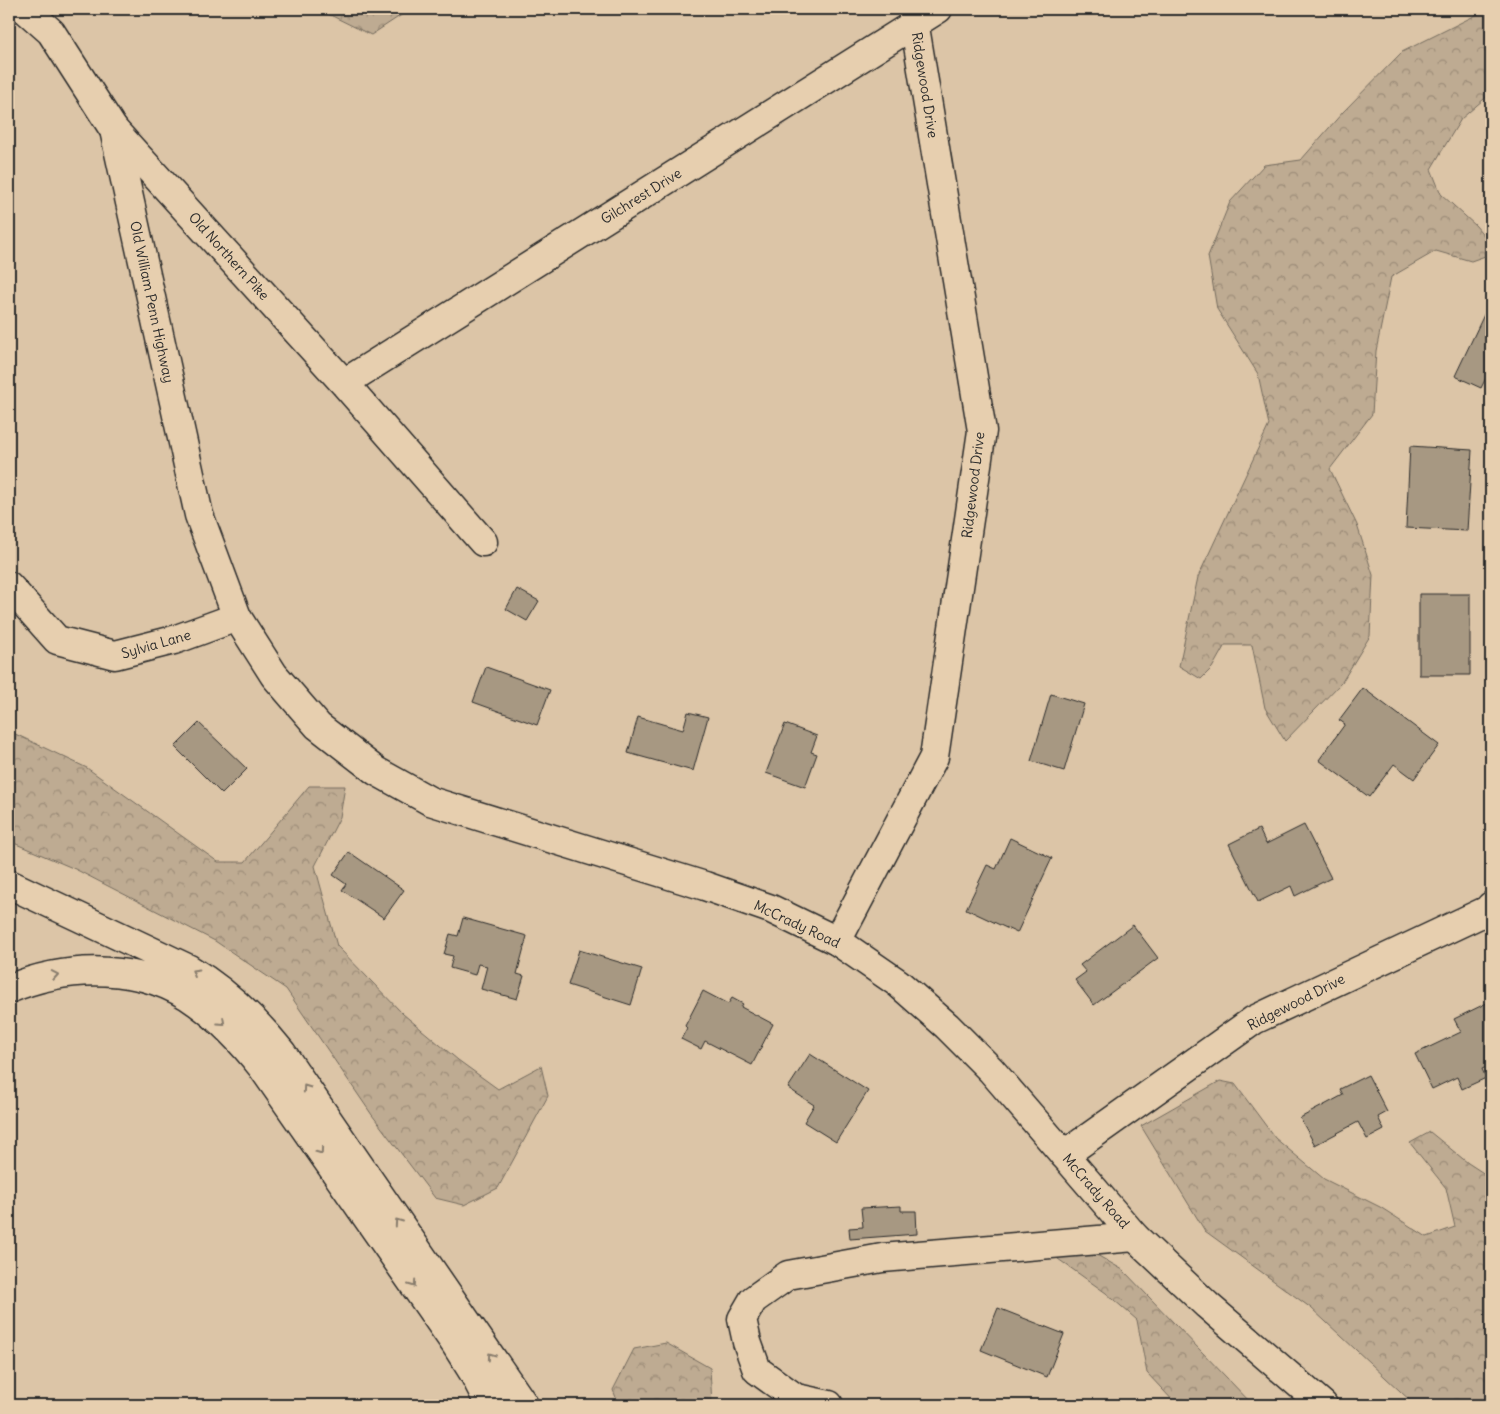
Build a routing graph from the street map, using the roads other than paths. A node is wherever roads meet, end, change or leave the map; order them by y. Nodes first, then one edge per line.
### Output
1 (25, 9) edge
2 (938, 9) edge
3 (914, 16) edge
4 (114, 130) junction
5 (344, 382) junction
6 (483, 542) dead end
7 (9, 586) edge
8 (237, 617) junction
9 (9, 884) edge
10 (1491, 906) edge
11 (837, 941) junction
12 (9, 989) edge
13 (1064, 1154) junction
14 (1135, 1236) junction
15 (490, 1405) edge
16 (524, 1405) edge
17 (830, 1405) edge
18 (1324, 1405) edge

1 - 4 main road, Old William Penn Highway
2 - 3 main road, Gilchrest Drive
3 - 5 main road, Gilchrest Drive
3 - 11 main road, Ridgewood Drive
4 - 5 main road, Old Northern Pike
4 - 8 main road, Old William Penn Highway
5 - 6 main road, Old Northern Pike
7 - 8 main road, Sylvia Lane
8 - 11 main road, McCrady Road
16 -> 9 main road
10 - 13 main road, Ridgewood Drive
11 - 13 main road, McCrady Road
12 -> 15 main road
13 - 14 main road, McCrady Road
14 - 17 main road
14 - 18 main road, McCrady Road

